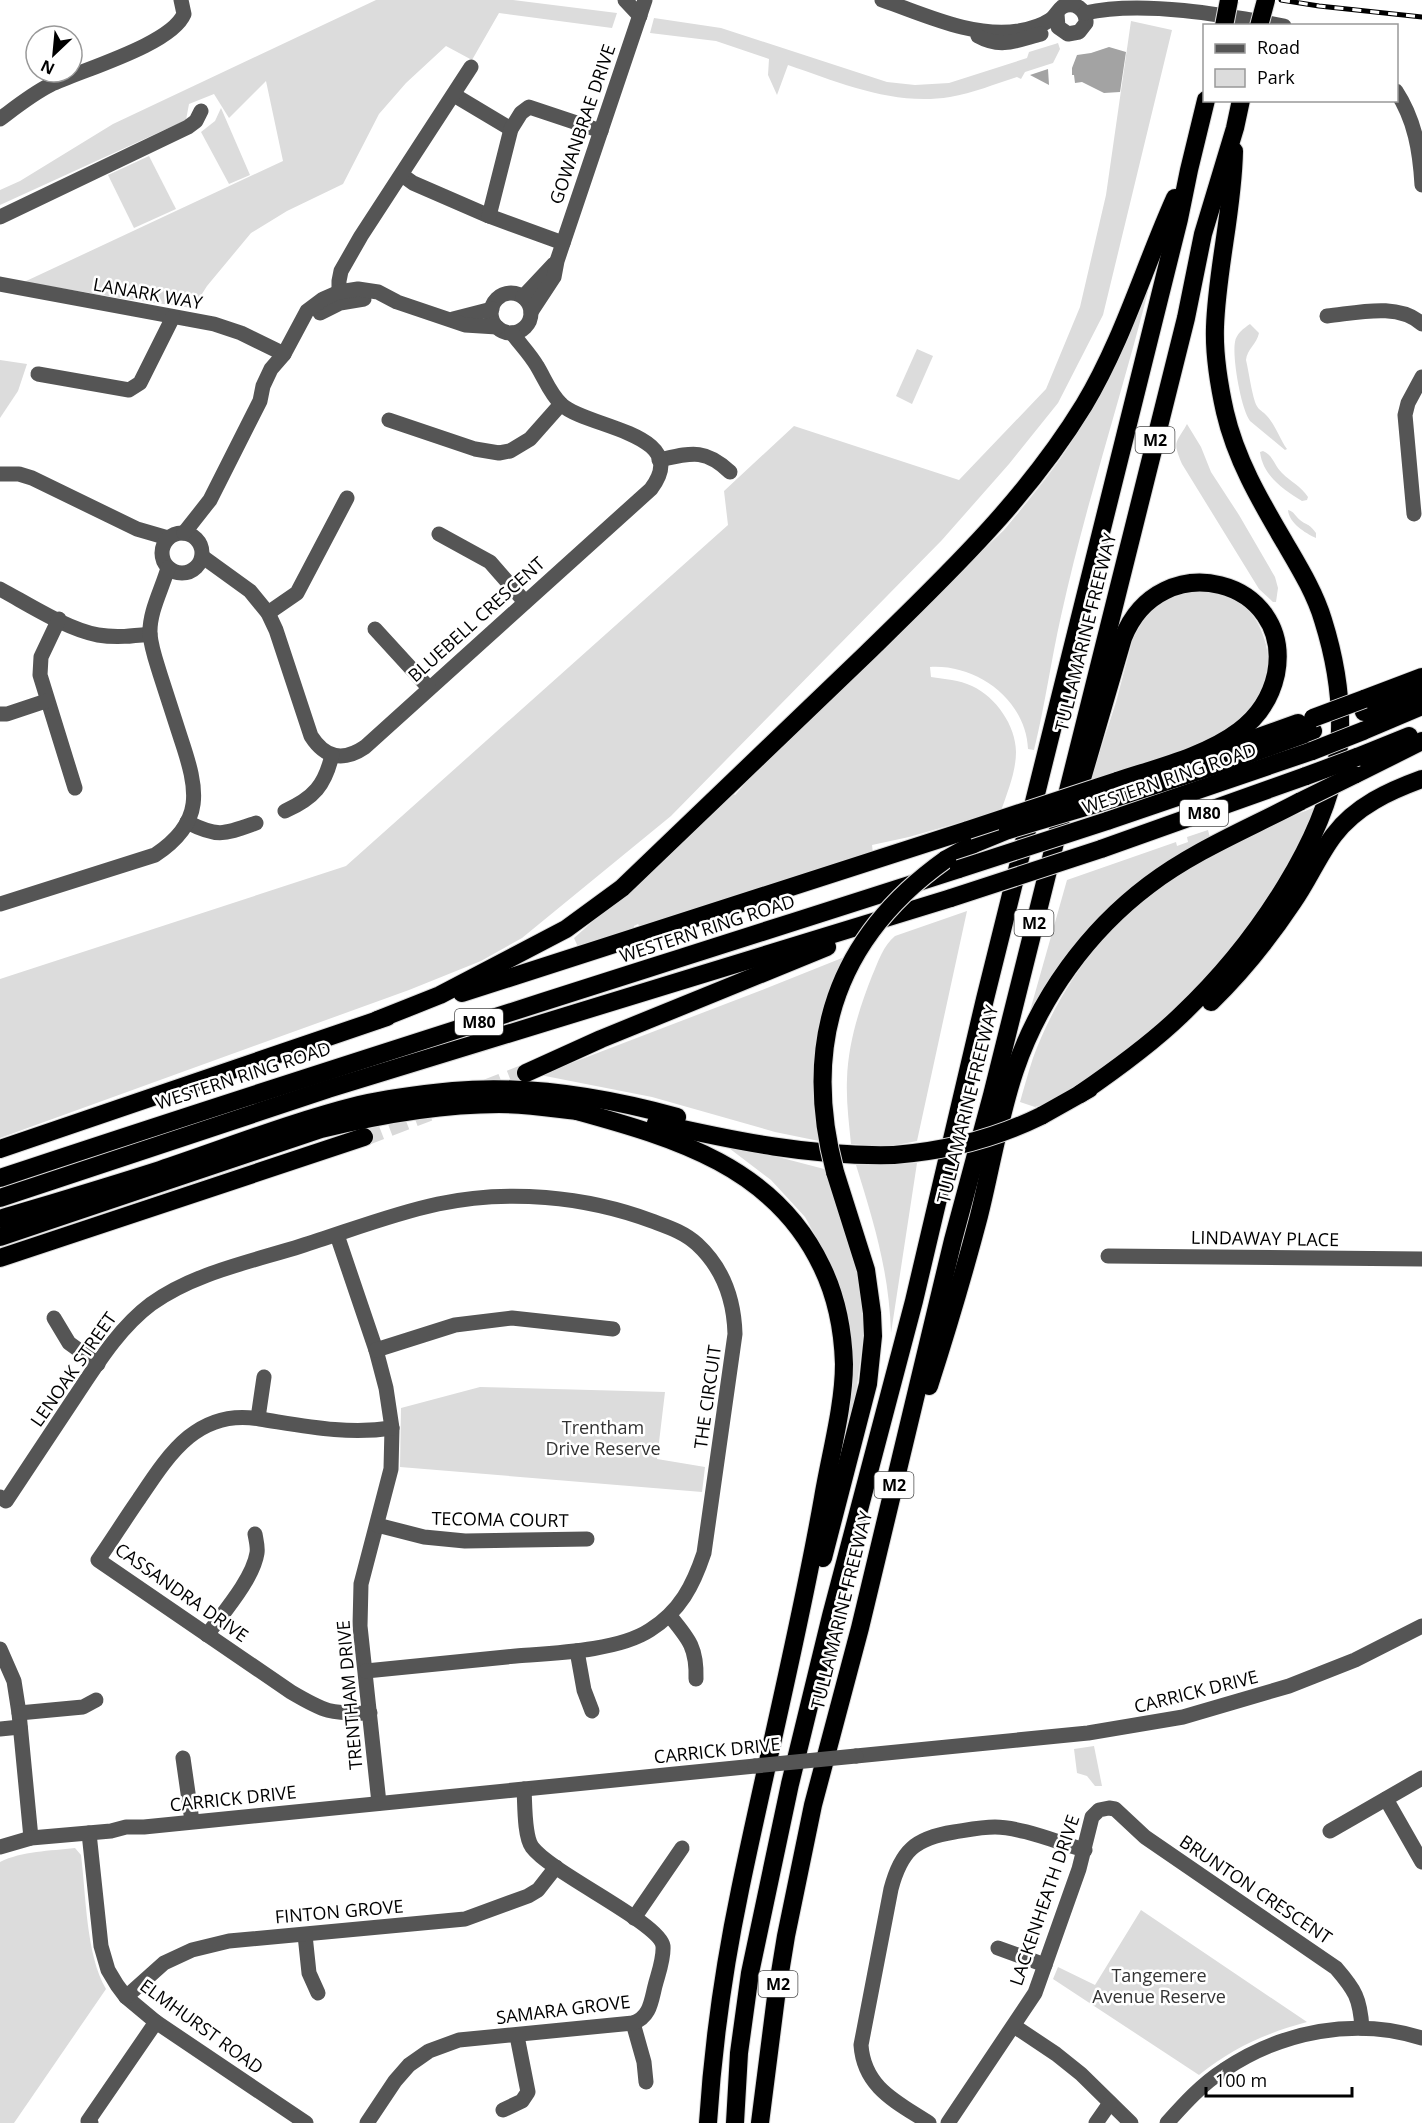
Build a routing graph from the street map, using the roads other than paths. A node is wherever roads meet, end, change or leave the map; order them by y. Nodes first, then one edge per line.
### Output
1 (181, 0) edge
2 (625, 0) edge
3 (645, 0) edge
4 (882, 0) edge
5 (1229, 0) edge
6 (1266, 0) edge
7 (1057, 14) junction
8 (1085, 14) junction
9 (639, 16) junction
10 (1224, 24) edge
11 (1260, 24) edge
12 (1273, 24) edge
13 (962, 27) junction
14 (1063, 32) junction
15 (471, 67) dead end
16 (1398, 94) edge
17 (454, 95) junction
18 (1206, 102) edge
19 (1241, 102) edge
20 (201, 111) dead end
21 (0, 119) edge
22 (1235, 128) junction
23 (511, 129) junction
24 (601, 131) junction
25 (1420, 142) edge
26 (1189, 170) junction
27 (402, 175) junction
28 (1422, 184) edge
29 (489, 216) junction
30 (0, 217) edge
31 (563, 243) junction
32 (557, 261) junction
33 (0, 284) edge
34 (339, 292) junction
35 (523, 297) junction
36 (397, 302) junction
37 (492, 309) junction
38 (531, 312) junction
39 (173, 316) junction
40 (1327, 316) dead end
41 (1420, 318) edge
42 (450, 320) junction
43 (497, 327) junction
44 (298, 329) junction
45 (519, 330) junction
46 (284, 354) junction
47 (38, 374) dead end
48 (1422, 377) edge
49 (561, 404) junction
50 (389, 420) dead end
51 (659, 460) junction
52 (730, 472) dead end
53 (0, 474) edge
54 (347, 498) dead end
55 (210, 500) junction
56 (1414, 514) dead end
57 (184, 532) junction
58 (439, 534) dead end
59 (199, 541) junction
60 (165, 545) junction
61 (199, 562) junction
62 (173, 571) junction
63 (0, 589) edge
64 (525, 602) junction
65 (268, 613) junction
66 (58, 619) junction
67 (375, 629) dead end
68 (150, 634) junction
69 (1422, 676) edge
70 (429, 688) junction
71 (1422, 690) edge
72 (46, 701) junction
73 (1364, 706) junction
74 (1422, 706) edge
75 (0, 714) edge
76 (1422, 730) edge
77 (1422, 741) edge
78 (332, 755) junction
79 (1422, 779) edge
80 (75, 788) dead end
81 (1115, 790) junction
82 (285, 811) dead end
83 (188, 822) junction
84 (256, 824) dead end
85 (951, 898) junction
86 (0, 904) edge
87 (377, 1020) junction
88 (526, 1073) tunnel mouth
89 (992, 1095) junction
90 (1080, 1095) junction
91 (577, 1112) junction
92 (364, 1137) tunnel mouth
93 (0, 1149) edge
94 (797, 1150) junction
95 (0, 1178) edge
96 (0, 1198) edge
97 (0, 1219) edge
98 (337, 1235) junction
99 (0, 1237) edge
100 (1108, 1256) dead end
101 (0, 1258) edge
102 (1422, 1259) edge
103 (54, 1318) dead end
104 (613, 1329) dead end
105 (376, 1350) junction
106 (98, 1364) junction
107 (264, 1377) dead end
108 (258, 1418) junction
109 (393, 1428) junction
110 (0, 1497) edge
111 (377, 1525) junction
112 (255, 1534) dead end
113 (587, 1539) dead end
114 (670, 1616) junction
115 (1422, 1626) edge
116 (860, 1628) junction
117 (207, 1635) junction
118 (0, 1649) edge
119 (577, 1651) junction
120 (366, 1671) junction
121 (696, 1679) dead end
122 (96, 1700) dead end
123 (592, 1711) dead end
124 (370, 1713) junction
125 (20, 1720) junction
126 (777, 1725) junction
127 (0, 1729) edge
128 (183, 1758) dead end
129 (1422, 1778) edge
130 (524, 1789) junction
131 (1386, 1799) junction
132 (379, 1803) junction
133 (1099, 1810) joint
134 (192, 1821) junction
135 (1330, 1831) dead end
136 (89, 1833) junction
137 (31, 1838) junction
138 (0, 1847) edge
139 (682, 1848) dead end
140 (1085, 1850) junction
141 (1422, 1862) edge
142 (556, 1867) junction
143 (634, 1918) junction
144 (305, 1935) junction
145 (998, 1948) dead end
146 (1045, 1965) junction
147 (318, 1993) dead end
148 (126, 1997) junction
149 (156, 2022) junction
150 (633, 2023) junction
151 (1014, 2026) junction
152 (1362, 2028) junction
153 (516, 2036) junction
154 (1422, 2038) edge
155 (646, 2082) dead end
156 (1110, 2103) junction
157 (503, 2110) dead end
158 (91, 2123) edge
159 (306, 2123) edge
160 (367, 2123) edge
161 (708, 2123) edge
162 (734, 2123) edge
163 (760, 2123) edge
164 (929, 2123) edge
165 (948, 2123) edge
166 (1096, 2123) edge
167 (1131, 2123) edge
168 (1167, 2123) edge

1 - 21 street
2 - 9 street
3 - 9 street, GOWANBRAE DRIVE
4 - 13 street
5 - 10 highway, bridge
6 - 11 highway, bridge
7 - 8 street
7 - 13 street
7 - 14 street
8 - 12 street
8 - 14 street
9 - 24 street, GOWANBRAE DRIVE
13 - 14 street
15 - 17 street
16 - 25 street
17 - 23 street
17 - 27 street
18 - 26 highway, TULLAMARINE FREEWAY / M2
19 - 22 highway, TULLAMARINE FREEWAY / M2
20 - 30 street
22 - 89 highway, TULLAMARINE FREEWAY / M2
22 - 90 highway
23 - 24 street
23 - 29 street
24 - 31 street, GOWANBRAE DRIVE
25 - 28 street
26 - 87 highway
26 - 162 highway, TULLAMARINE FREEWAY / M2
27 - 29 street
27 - 34 street
29 - 31 street
31 - 32 street, GOWANBRAE DRIVE
32 - 35 street, GOWANBRAE DRIVE
32 - 38 street, GOWANBRAE DRIVE
33 - 39 street, LANARK WAY
34 - 36 street
34 - 44 street
35 - 37 street
35 - 38 street
36 - 42 street
36 - 44 street
37 - 42 street
37 - 43 street
38 - 45 street
39 - 46 street, LANARK WAY
39 - 47 street
40 - 41 street
42 - 43 street
43 - 45 street
44 - 46 street
45 - 49 street
46 - 55 street
48 - 56 street
49 - 50 street
49 - 51 street
51 - 52 street
51 - 64 street, BLUEBELL CRESCENT
53 - 60 street
54 - 65 street
55 - 57 street
55 - 59 street
57 - 59 street
57 - 60 street
58 - 64 street
59 - 61 street
60 - 62 street
61 - 62 street
61 - 65 street
62 - 68 street
63 - 66 street
64 - 70 street, BLUEBELL CRESCENT
65 - 78 street
66 - 68 street
66 - 72 street
67 - 70 street
68 - 83 street
69 - 73 highway
70 - 78 street, BLUEBELL CRESCENT
71 - 73 highway
72 - 75 street
72 - 80 street
73 - 81 highway, bridge
74 - 95 highway, WESTERN RING ROAD / M80, bridge
76 - 85 highway, M80, bridge
77 - 116 highway, bridge
78 - 82 street
79 - 90 highway
81 - 87 highway, bridge
81 - 89 highway
81 - 126 highway, bridge
83 - 84 street
83 - 86 street
85 - 88 highway
85 - 96 highway, M80
87 - 93 highway
89 - 116 highway, TULLAMARINE FREEWAY / M2
90 - 94 highway, bridge
91 - 94 highway
91 - 99 highway
91 - 126 highway
92 - 101 highway
94 - 97 highway
98 - 105 street, TRENTHAM DRIVE
98 - 106 street, LENOAK STREET
98 - 114 street, THE CIRCUIT
100 - 102 street, LINDAWAY PLACE
103 - 106 street
104 - 105 street
105 - 109 street, TRENTHAM DRIVE
106 - 110 street, LENOAK STREET
107 - 108 street
108 - 109 street, CASSANDRA DRIVE
108 - 117 street, CASSANDRA DRIVE
109 - 111 street, TRENTHAM DRIVE
111 - 113 street, TECOMA COURT
111 - 120 street, TRENTHAM DRIVE
112 - 117 street
114 - 119 street, THE CIRCUIT
114 - 121 street
115 - 130 street, CARRICK DRIVE, bridge
116 - 163 highway, TULLAMARINE FREEWAY / M2
117 - 124 street, CASSANDRA DRIVE
118 - 125 street
119 - 120 street, THE CIRCUIT
119 - 123 street
120 - 124 street, TRENTHAM DRIVE
122 - 125 street
124 - 132 street, TRENTHAM DRIVE
125 - 127 street
125 - 137 street
126 - 161 highway
128 - 134 street
129 - 131 street
130 - 132 street, CARRICK DRIVE
130 - 142 street, SAMARA GROVE
131 - 135 street
131 - 141 street
132 - 134 street, CARRICK DRIVE
133 - 140 street, LACKENHEATH DRIVE
133 - 152 street, BRUNTON CRESCENT
134 - 136 street, CARRICK DRIVE
136 - 137 street, CARRICK DRIVE
136 - 148 street, ELMHURST ROAD
137 - 138 street, CARRICK DRIVE
139 - 143 street
140 - 146 street, LACKENHEATH DRIVE
140 - 164 street
142 - 143 street, SAMARA GROVE
142 - 144 street, FINTON GROVE
143 - 150 street, SAMARA GROVE
144 - 147 street
144 - 148 street, FINTON GROVE
145 - 146 street
146 - 151 street, LACKENHEATH DRIVE
148 - 149 street, ELMHURST ROAD
149 - 158 street
149 - 159 street, ELMHURST ROAD
150 - 153 street, SAMARA GROVE
150 - 155 street
151 - 156 street
151 - 165 street, LACKENHEATH DRIVE
152 - 154 street
152 - 168 street
153 - 157 street
153 - 160 street, SAMARA GROVE
156 - 166 street
156 - 167 street

